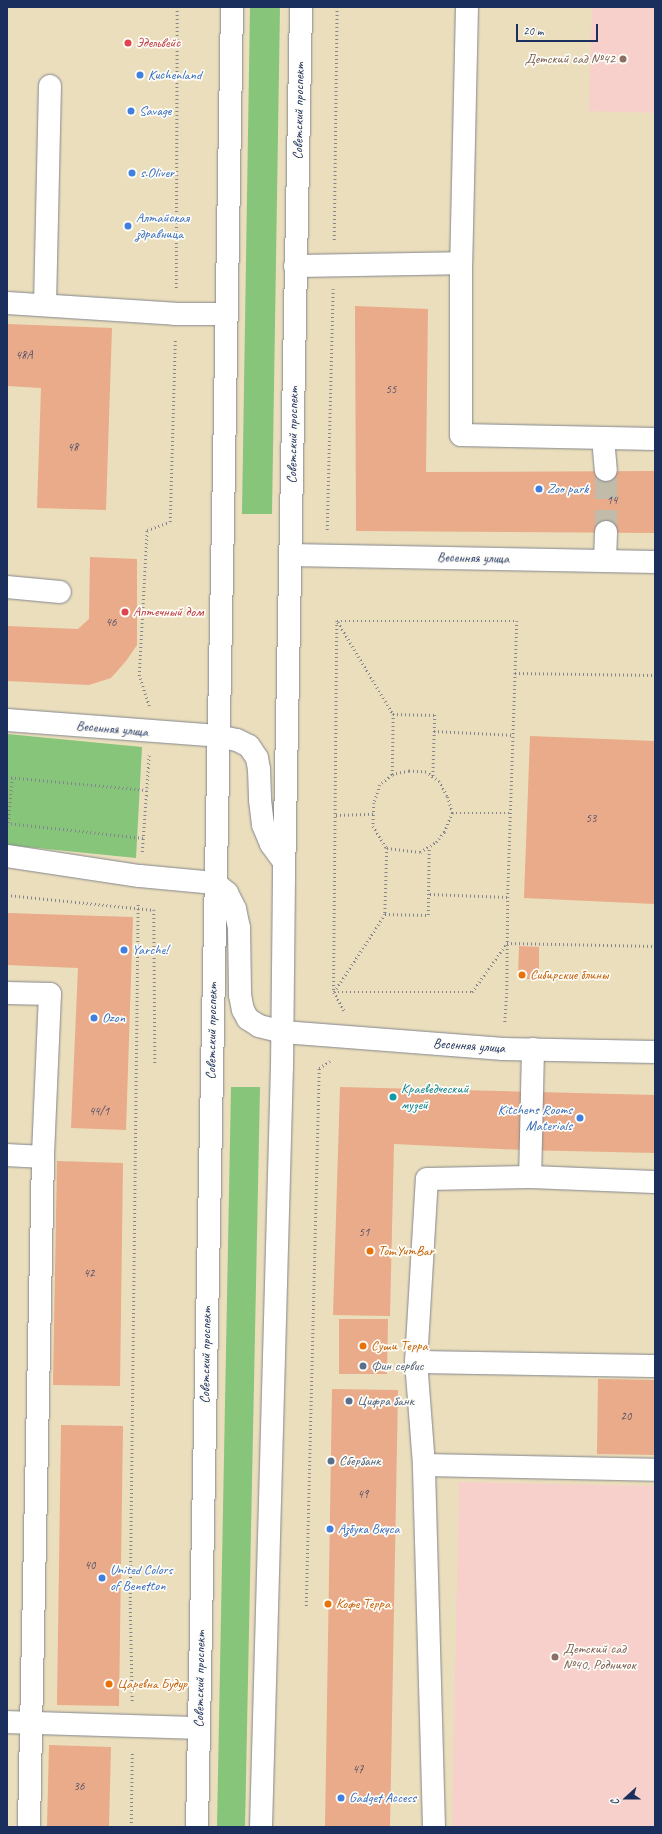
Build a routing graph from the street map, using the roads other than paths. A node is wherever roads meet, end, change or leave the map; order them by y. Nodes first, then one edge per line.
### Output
1 (232, 7) edge
2 (301, 7) edge
3 (467, 7) edge
4 (50, 86) dead end
5 (461, 263) junction
6 (296, 266) junction
7 (7, 303) edge
8 (45, 305) junction
9 (226, 314) junction
10 (603, 438) junction
11 (655, 438) edge
12 (606, 470) tunnel mouth
13 (606, 532) tunnel mouth
14 (290, 555) junction
15 (605, 561) junction
16 (655, 562) edge
17 (7, 587) edge
18 (60, 592) dead end
19 (7, 720) edge
20 (218, 736) junction
21 (7, 856) edge
22 (284, 862) junction
23 (216, 883) junction
24 (7, 993) edge
25 (283, 1032) junction
26 (533, 1048) junction
27 (655, 1052) edge
28 (7, 1155) edge
29 (43, 1157) junction
30 (530, 1177) junction
31 (655, 1182) edge
32 (416, 1362) junction
33 (655, 1366) edge
34 (424, 1465) junction
35 (655, 1470) edge
36 (7, 1722) edge
37 (30, 1723) junction
38 (199, 1728) junction
39 (29, 1827) edge
40 (197, 1827) edge
41 (261, 1827) edge
42 (434, 1827) edge

1 - 9 main road, Советский проспект
2 - 6 main road, Советский проспект
3 - 5 main road
4 - 8 main road
5 - 6 main road
5 - 10 main road
6 - 14 main road, Советский проспект
7 - 8 main road
8 - 9 main road
9 - 20 main road, Советский проспект
10 - 11 main road
10 - 12 main road
13 - 15 main road
14 - 15 main road, Весенняя улица
14 - 22 main road, Советский проспект
15 - 16 main road, Весенняя улица
17 - 18 main road
19 - 20 main road, Весенняя улица
20 - 22 main road
20 - 23 main road, Советский проспект
21 - 23 main road
22 - 25 main road, Советский проспект
23 - 25 main road, Советский проспект
23 - 38 main road, Советский проспект
24 - 29 main road
25 - 26 main road, Весенняя улица
25 - 41 main road, Советский проспект
26 - 27 main road, Весенняя улица
26 - 30 main road
28 - 29 main road
29 - 37 main road
30 - 31 main road
30 - 32 main road
32 - 33 main road
32 - 34 main road
34 - 35 main road
34 - 42 main road
36 - 37 main road
37 - 38 main road
37 - 39 main road
38 - 40 main road, Советский проспект

